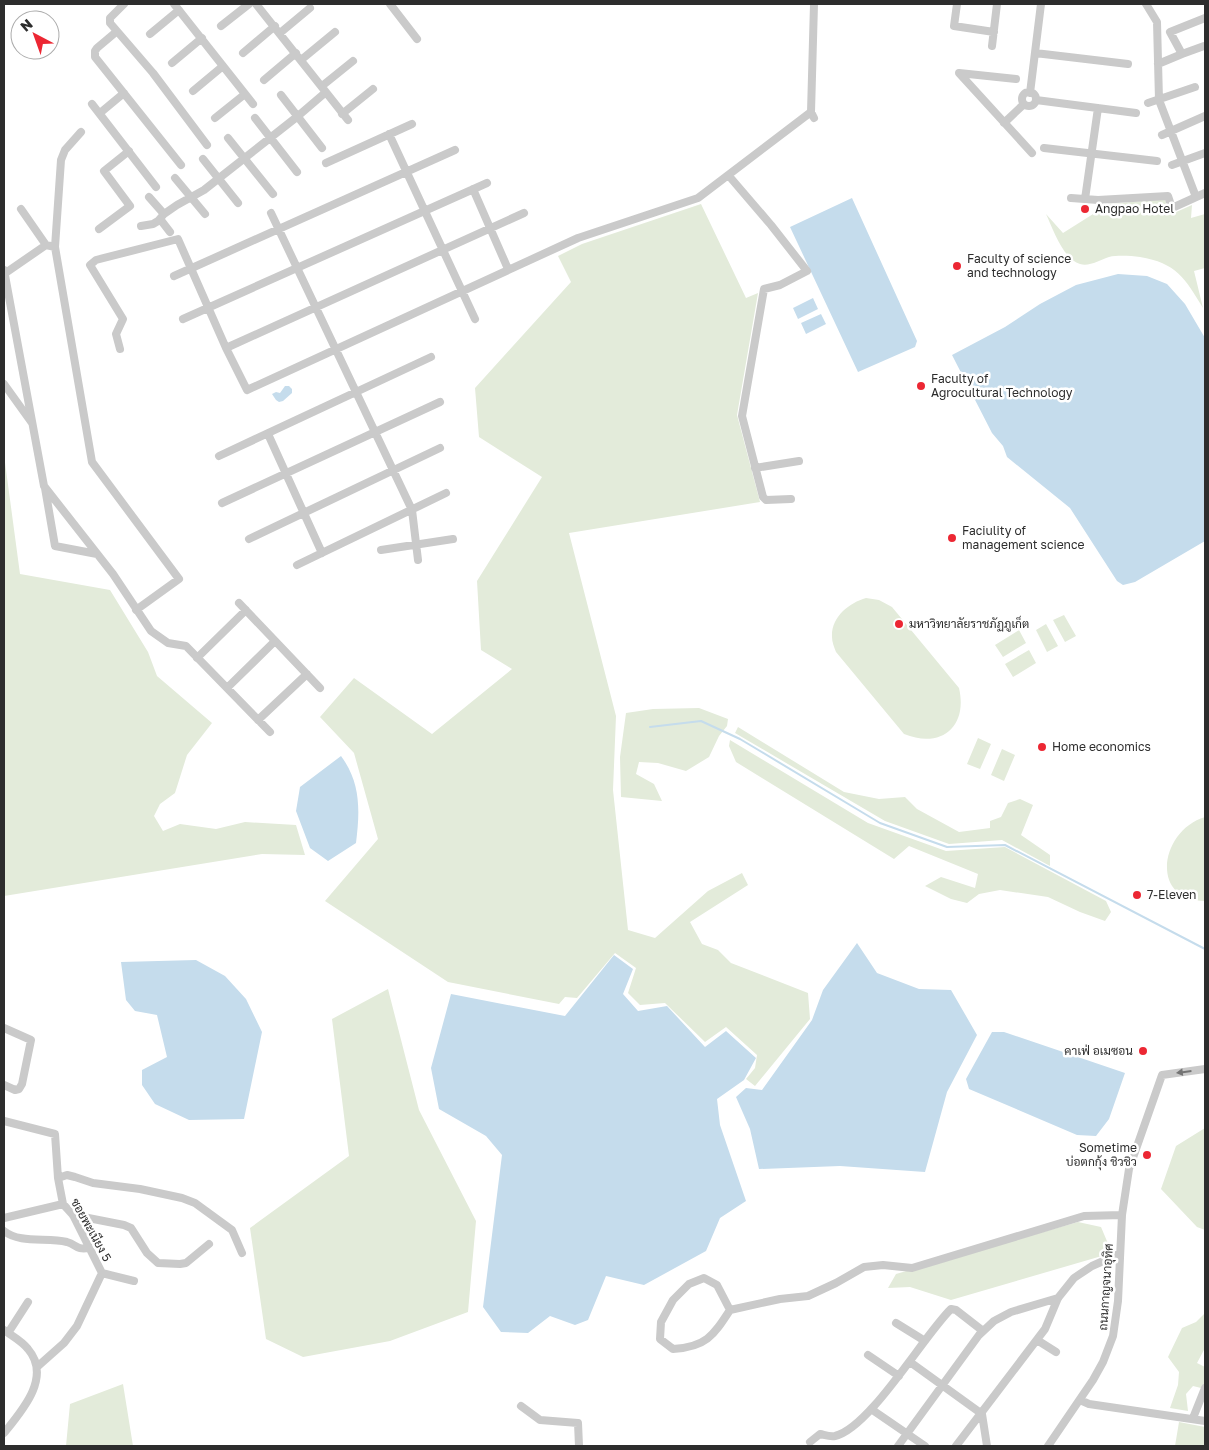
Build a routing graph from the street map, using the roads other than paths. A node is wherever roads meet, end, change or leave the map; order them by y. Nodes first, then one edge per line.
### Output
1 (124, 4) edge
2 (249, 4) edge
3 (258, 4) edge
4 (390, 4) edge
5 (814, 4) edge
6 (957, 4) edge
7 (997, 4) edge
8 (1041, 4) edge
9 (1146, 4) edge
10 (177, 7) edge
11 (310, 8) dead end
12 (1205, 18) edge
13 (221, 26) dead end
14 (277, 30) junction
15 (116, 32) junction
16 (335, 32) dead end
17 (994, 32) junction
18 (150, 34) dead end
19 (202, 38) junction
20 (417, 39) dead end
21 (992, 46) dead end
22 (1204, 46) dead end
23 (243, 53) dead end
24 (1034, 53) junction
25 (1182, 54) junction
26 (299, 57) junction
27 (353, 61) dead end
28 (172, 63) dead end
29 (1128, 64) dead end
30 (1158, 64) junction
31 (224, 66) junction
32 (1016, 79) dead end
33 (264, 80) dead end
34 (1195, 87) dead end
35 (324, 89) junction
36 (373, 89) dead end
37 (193, 91) dead end
38 (1030, 92) junction
39 (124, 93) junction
40 (245, 94) junction
41 (281, 95) dead end
42 (1036, 100) junction
43 (1159, 100) junction
44 (1148, 103) dead end
45 (92, 104) dead end
46 (253, 104) dead end
47 (1024, 104) junction
48 (1098, 108) junction
49 (100, 113) junction
50 (1136, 113) dead end
51 (298, 116) junction
52 (1205, 116) edge
53 (216, 118) dead end
54 (255, 118) dead end
55 (1004, 123) junction
56 (412, 124) dead end
57 (1171, 131) junction
58 (81, 132) dead end
59 (389, 134) junction
60 (1162, 135) dead end
61 (228, 138) dead end
62 (270, 138) junction
63 (207, 145) dead end
64 (322, 148) dead end
65 (1044, 148) dead end
66 (455, 150) dead end
67 (128, 151) junction
68 (1032, 153) dead end
69 (1092, 153) junction
70 (1205, 153) edge
71 (244, 158) junction
72 (203, 159) dead end
73 (1156, 161) dead end
74 (1182, 161) junction
75 (326, 163) dead end
76 (181, 165) dead end
77 (1172, 165) dead end
78 (297, 172) dead end
79 (406, 172) junction
80 (729, 176) junction
81 (175, 178) dead end
82 (218, 178) junction
83 (487, 183) dead end
84 (156, 187) dead end
85 (473, 189) junction
86 (1205, 193) edge
87 (273, 194) dead end
88 (149, 197) dead end
89 (1196, 197) junction
90 (191, 198) junction
91 (1071, 198) dead end
92 (1085, 199) junction
93 (238, 203) dead end
94 (21, 209) dead end
95 (425, 211) junction
96 (271, 213) dead end
97 (524, 213) dead end
98 (205, 214) dead end
99 (162, 217) junction
100 (141, 226) dead end
101 (491, 227) junction
102 (100, 229) dead end
103 (279, 229) junction
104 (170, 232) dead end
105 (46, 245) junction
106 (55, 247) junction
107 (443, 249) junction
108 (191, 268) junction
109 (297, 268) junction
110 (508, 269) junction
111 (4, 272) edge
112 (174, 276) dead end
113 (463, 291) junction
114 (208, 308) junction
115 (316, 308) junction
116 (475, 318) dead end
117 (183, 320) dead end
118 (226, 348) junction
119 (120, 349) dead end
120 (336, 349) junction
121 (431, 357) dead end
122 (4, 384) edge
123 (356, 392) junction
124 (440, 402) dead end
125 (33, 425) junction
126 (375, 433) junction
127 (268, 434) junction
128 (440, 448) dead end
129 (219, 456) dead end
130 (800, 461) dead end
131 (755, 468) junction
132 (393, 471) junction
133 (286, 474) junction
134 (44, 486) junction
135 (446, 493) dead end
136 (791, 499) dead end
137 (222, 503) dead end
138 (412, 510) junction
139 (304, 513) junction
140 (249, 539) dead end
141 (453, 539) dead end
142 (416, 544) junction
143 (381, 550) dead end
144 (322, 553) junction
145 (97, 554) junction
146 (418, 560) dead end
147 (297, 565) dead end
148 (239, 603) dead end
149 (136, 610) junction
150 (246, 610) junction
151 (275, 641) junction
152 (197, 658) junction
153 (307, 674) junction
154 (227, 688) junction
155 (320, 688) dead end
156 (258, 720) junction
157 (270, 732) dead end
158 (4, 1028) edge
159 (1205, 1069) edge
160 (4, 1085) edge
161 (4, 1121) edge
162 (58, 1178) junction
163 (62, 1204) junction
164 (73, 1215) junction
165 (1122, 1215) junction
166 (4, 1218) edge
167 (4, 1231) edge
168 (209, 1244) dead end
169 (89, 1248) junction
170 (242, 1253) dead end
171 (1119, 1254) junction
172 (102, 1272) junction
173 (134, 1280) dead end
174 (1058, 1298) junction
175 (28, 1302) dead end
176 (730, 1310) junction
177 (896, 1323) dead end
178 (983, 1331) junction
179 (6, 1332) edge
180 (1037, 1340) junction
181 (925, 1341) junction
182 (1056, 1352) dead end
183 (868, 1356) dead end
184 (910, 1362) junction
185 (37, 1367) junction
186 (899, 1376) junction
187 (942, 1386) junction
188 (1205, 1388) edge
189 (1080, 1400) junction
190 (521, 1406) dead end
191 (871, 1408) junction
192 (982, 1414) junction
193 (1193, 1418) junction
194 (1205, 1421) edge
195 (4, 1433) edge
196 (907, 1433) junction
197 (810, 1442) dead end
198 (579, 1446) edge
199 (898, 1446) edge
200 (925, 1446) edge
201 (956, 1446) edge
202 (987, 1446) edge
203 (1048, 1446) edge

1 - 15 street
2 - 13 street
3 - 14 street
4 - 20 street
5 - 80 street
6 - 17 street
7 - 17 street
8 - 24 street
9 - 30 street
10 - 18 street
10 - 19 street
11 - 14 street
12 - 25 street
14 - 23 street
14 - 26 street
15 - 39 street
15 - 63 street
16 - 26 street
17 - 21 street
19 - 28 street
19 - 31 street
22 - 25 street
24 - 29 street
24 - 38 street
25 - 30 street
26 - 33 street
26 - 35 street
27 - 35 street
30 - 43 street
31 - 37 street
31 - 40 street
32 - 55 street
34 - 43 street
35 - 36 street
35 - 51 street
38 - 42 street
38 - 47 street
39 - 49 street
39 - 76 street
40 - 46 street
40 - 53 street
41 - 51 street
42 - 47 street
42 - 48 street
43 - 44 street
43 - 57 street
45 - 49 street
47 - 55 street
48 - 50 street
48 - 69 street
49 - 67 street
51 - 62 street
51 - 64 street
52 - 57 street
54 - 62 street
55 - 68 street
56 - 59 street
57 - 60 street
57 - 74 street
58 - 106 street
59 - 75 street
59 - 79 street
61 - 71 street
62 - 71 street
62 - 78 street
65 - 69 street
66 - 79 street
67 - 84 street
67 - 102 street
69 - 73 street
69 - 92 street
70 - 74 street
71 - 82 street
71 - 87 street
72 - 82 street
74 - 77 street
74 - 89 street
79 - 95 street
79 - 103 street
80 - 110 street
80 - 131 street
81 - 90 street
82 - 90 street
82 - 93 street
83 - 85 street
85 - 95 street
85 - 101 street
86 - 89 street
88 - 99 street
89 - 92 street
90 - 98 street
90 - 99 street
91 - 92 street
94 - 105 street
95 - 107 street
95 - 109 street
96 - 103 street
97 - 101 street
99 - 100 street
99 - 104 street
101 - 107 street
101 - 110 street
103 - 108 street
103 - 109 street
105 - 106 street
105 - 111 street
106 - 149 street
107 - 113 street
107 - 115 street
108 - 112 street
108 - 114 street
108 - 119 street
109 - 114 street
109 - 115 street
110 - 113 street
111 - 125 street
113 - 116 street
113 - 120 street
114 - 117 street
114 - 118 street
115 - 118 street
115 - 120 street
118 - 120 street
120 - 123 street
121 - 123 street
122 - 125 street
123 - 126 street
123 - 127 street
124 - 126 street
125 - 134 street
126 - 132 street
126 - 133 street
127 - 129 street
127 - 133 street
128 - 132 street
130 - 131 street
131 - 136 street
132 - 138 street
132 - 139 street
133 - 137 street
133 - 139 street
134 - 145 street
134 - 145 street
135 - 138 street
138 - 142 street
138 - 144 street
139 - 140 street
139 - 144 street
141 - 142 street
142 - 143 street
142 - 146 street
144 - 147 street
145 - 149 street
148 - 150 street
149 - 152 street
150 - 151 street
150 - 152 street
151 - 153 street
151 - 154 street
152 - 154 street
153 - 155 street
153 - 156 street
154 - 156 street
156 - 157 street
158 - 160 street
159 -> 165 street, ถนนกาญจนาอุทิศ
161 - 162 street, ซอยพะเนียง 5
162 - 163 street, ซอยพะเนียง 5
162 - 170 street
163 - 164 street, ซอยพะเนียง 5
163 - 166 street
164 - 168 street
164 - 169 street, ซอยพะเนียง 5
165 - 171 street, ถนนกาญจนาอุทิศ
165 - 176 street
167 - 169 street
169 - 172 street, ซอยพะเนียง 5
171 - 174 street
171 - 189 street, ถนนกาญจนาอุทิศ
172 - 173 street
172 - 185 street, ซอยพะเนียง 5
174 - 178 street
174 - 180 street
175 - 179 street
176 - 176 street
177 - 181 street
178 - 181 street
178 - 187 street
179 - 185 street
180 - 182 street
180 - 192 street
181 - 184 street
183 - 186 street
184 - 186 street
184 - 187 street
185 - 195 street
186 - 191 street
187 - 192 street
187 - 196 street
188 - 193 street
189 - 193 street
189 - 203 street, ถนนกาญจนาอุทิศ
190 - 198 street
191 - 196 street
191 - 197 street
192 - 201 street
192 - 202 street
193 - 194 street
196 - 199 street
196 - 200 street

